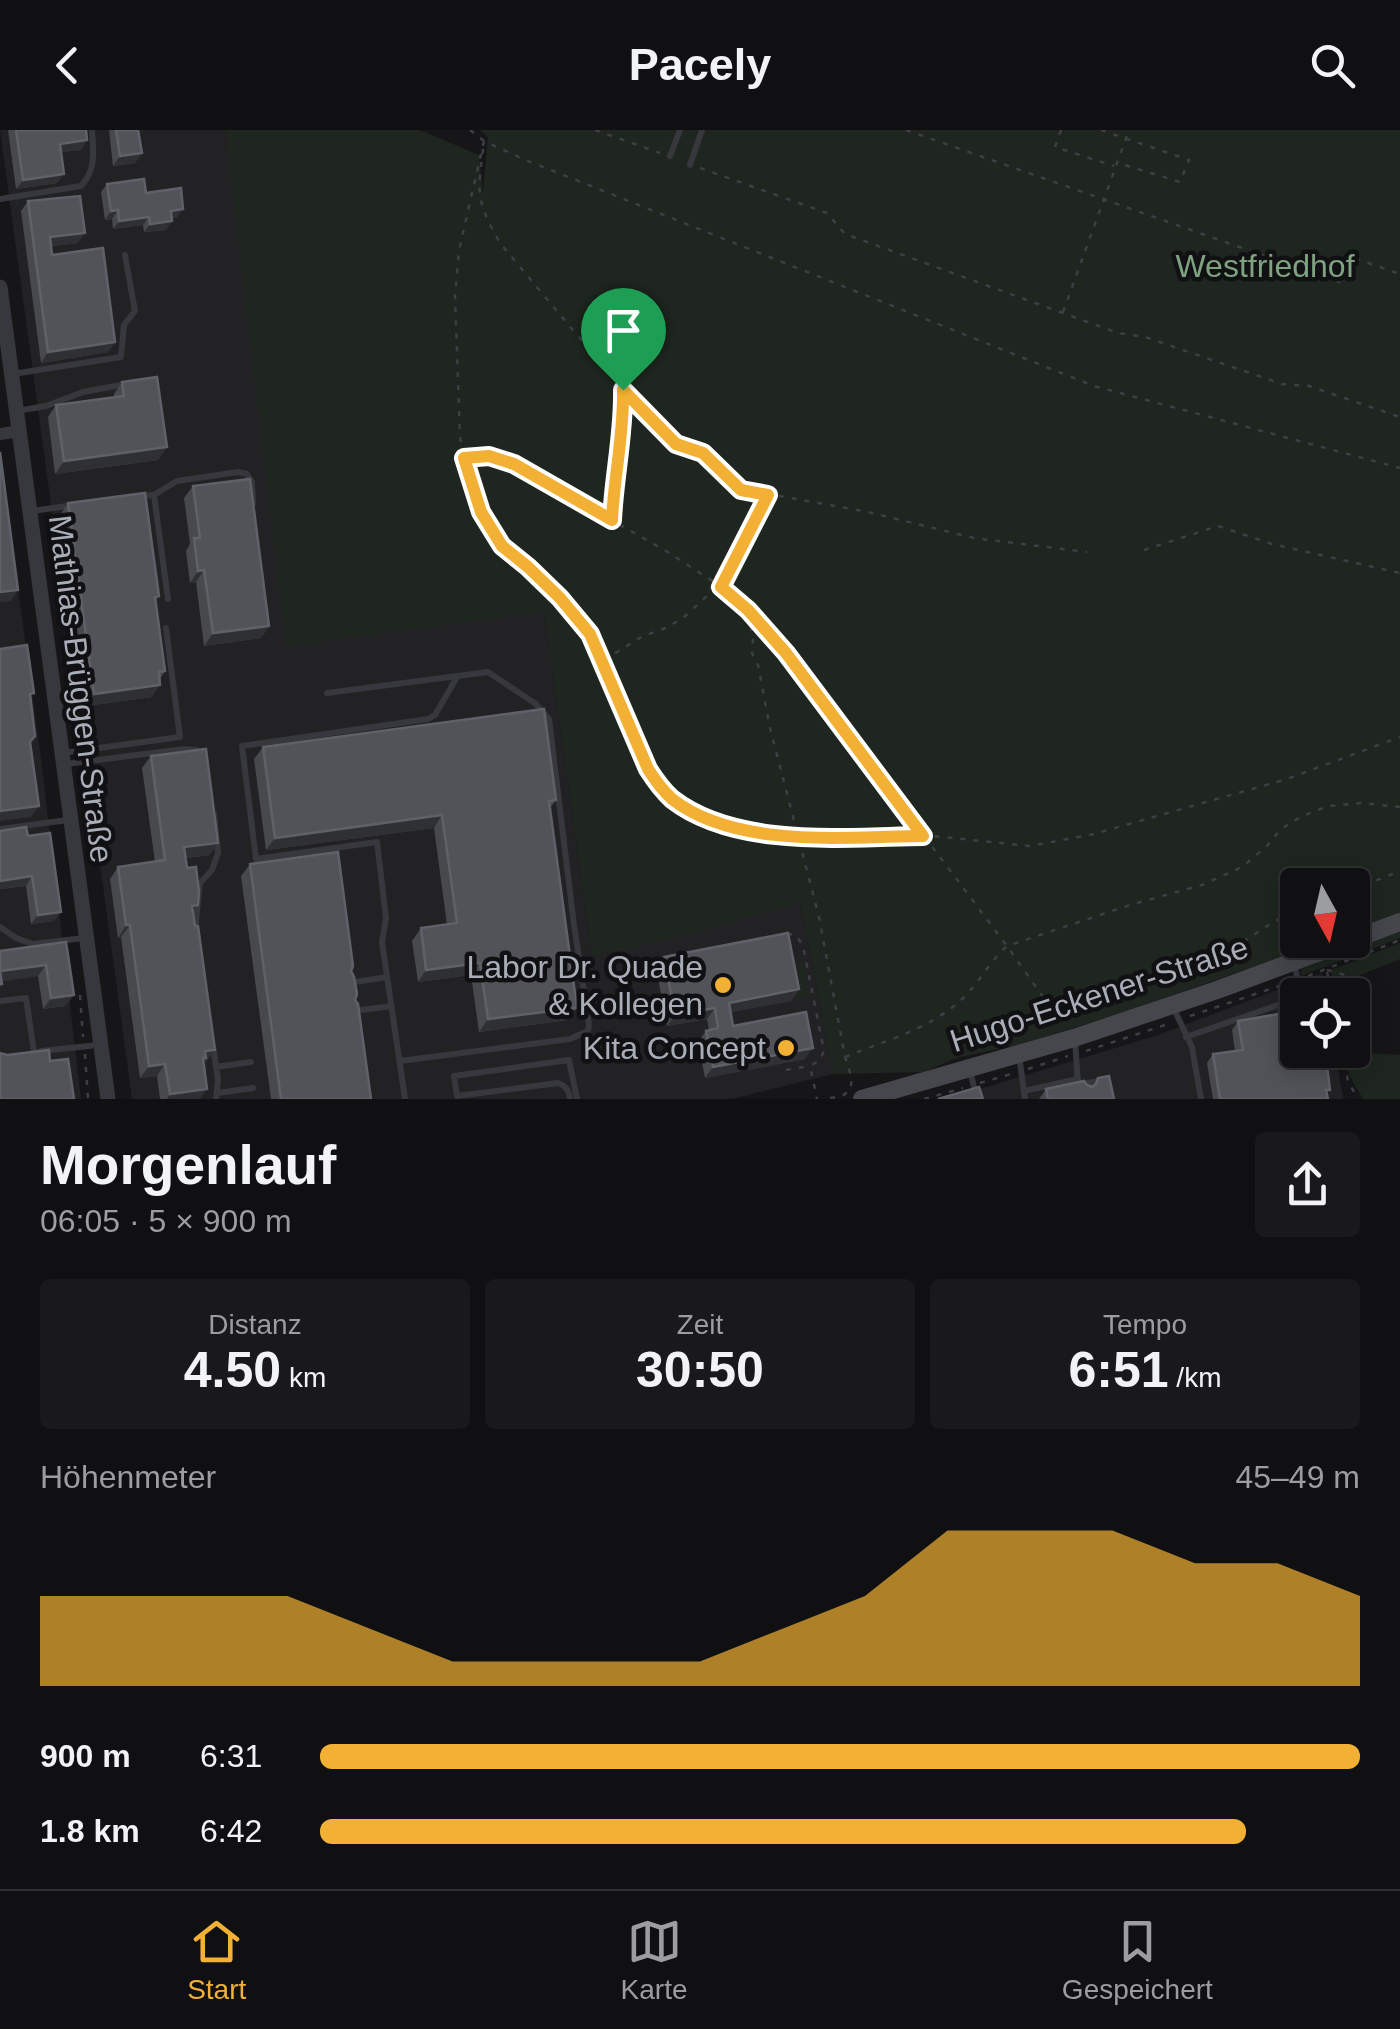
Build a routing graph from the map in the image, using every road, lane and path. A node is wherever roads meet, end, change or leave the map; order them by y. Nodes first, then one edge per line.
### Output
1 (92, 130) edge
2 (470, 130) edge
3 (595, 130) edge
4 (680, 130) edge
5 (702, 130) edge
6 (906, 130) edge
7 (1061, 130) edge
8 (1100, 130) edge
9 (1129, 130) edge
10 (1125, 140) junction
11 (484, 142) junction
12 (670, 156) joint
13 (1116, 164) junction
14 (690, 165) joint
15 (0, 198) edge
16 (1104, 198) junction
17 (125, 255) dead end
18 (1400, 274) edge
19 (0, 287) edge
20 (1062, 313) junction
21 (12, 374) junction
22 (137, 382) edge
23 (623, 390) junction
24 (17, 411) junction
25 (1400, 417) edge
26 (20, 431) junction
27 (0, 434) edge
28 (464, 458) junction
29 (1400, 468) edge
30 (154, 494) junction
31 (768, 495) junction
32 (136, 497) edge
33 (83, 504) edge
34 (30, 511) junction
35 (254, 514) edge
36 (612, 520) junction
37 (1144, 550) dead end
38 (1087, 552) dead end
39 (1400, 573) edge
40 (714, 582) junction
41 (721, 587) junction
42 (168, 599) dead end
43 (748, 610) junction
44 (166, 628) dead end
45 (602, 661) junction
46 (457, 676) junction
47 (326, 694) dead end
48 (1400, 737) edge
49 (62, 759) junction
50 (206, 765) edge
51 (213, 804) edge
52 (1400, 807) edge
53 (69, 820) junction
54 (0, 829) edge
55 (923, 836) junction
56 (798, 838) junction
57 (1400, 871) edge
58 (1370, 883) edge
59 (1280, 919) edge
60 (1400, 922) edge
61 (0, 927) edge
62 (1370, 933) edge
63 (786, 934) edge
64 (85, 938) junction
65 (196, 940) edge
66 (1400, 940) edge
67 (1007, 946) junction
68 (1318, 958) edge
69 (1296, 970) junction
70 (1325, 970) junction
71 (388, 978) junction
72 (1297, 978) edge
73 (1328, 978) edge
74 (1355, 978) edge
75 (349, 983) edge
76 (0, 1001) edge
77 (1280, 1003) edge
78 (392, 1006) junction
79 (1172, 1006) junction
80 (353, 1011) edge
81 (210, 1028) edge
82 (1186, 1037) junction
83 (1074, 1038) junction
84 (100, 1045) junction
85 (34, 1052) junction
86 (17, 1054) edge
87 (1019, 1054) junction
88 (844, 1057) junction
89 (400, 1061) junction
90 (251, 1062) dead end
91 (216, 1066) junction
92 (810, 1066) junction
93 (970, 1068) junction
94 (1345, 1068) edge
95 (786, 1070) dead end
96 (1078, 1082) junction
97 (253, 1088) dead end
98 (1024, 1095) edge
99 (217, 1096) edge
100 (1078, 1098) edge
101 (108, 1099) edge
102 (405, 1099) edge
103 (574, 1099) edge
104 (817, 1099) edge
105 (825, 1099) edge
106 (862, 1099) edge
107 (976, 1099) edge
108 (1104, 1099) edge
109 (1201, 1099) edge
110 (1358, 1099) edge

1 - 15 lane
2 - 11 path
3 - 12 path
4 - 12 lane
5 - 14 lane
6 - 16 path
7 - 13 path
8 - 10 path
9 - 10 path
10 - 13 path
10 - 13 path
11 - 23 path
11 - 28 path
11 - 29 path
13 - 16 path
14 - 20 path
16 - 18 path
16 - 20 path
17 - 21 lane
19 - 21 street, Mathias-Brüggen-Straße
20 - 25 path
21 - 24 street, Mathias-Brüggen-Straße
22 - 24 lane
23 - 31 path
23 - 36 path
24 - 26 street, Mathias-Brüggen-Straße
26 - 27 street
26 - 34 street, Mathias-Brüggen-Straße
28 - 36 path
28 - 45 path
30 - 32 lane
30 - 35 lane
30 - 42 lane
31 - 38 path
31 - 41 path
33 - 34 lane
34 - 49 street, Mathias-Brüggen-Straße
36 - 40 path
37 - 39 path
40 - 41 path
40 - 45 path
41 - 43 path
43 - 55 path
43 - 56 path
44 - 49 lane
45 - 56 path
46 - 47 lane
46 - 71 lane
46 - 89 lane
48 - 55 path
49 - 50 lane
49 - 53 street, Mathias-Brüggen-Straße
51 - 65 lane
52 - 67 path
53 - 54 lane
53 - 64 street, Mathias-Brüggen-Straße
55 - 56 path
55 - 67 path
56 - 88 path
57 - 58 path
59 - 67 path
60 - 62 main road, Hugo-Eckener-Straße
61 - 64 lane
63 - 92 path
64 - 84 street, Mathias-Brüggen-Straße
66 - 70 path
67 - 88 path
68 - 69 main road, Hugo-Eckener-Straße
69 - 70 path
69 - 72 lane
69 - 79 main road, Hugo-Eckener-Straße
70 - 73 path
70 - 74 path
71 - 75 lane
71 - 78 lane
76 - 85 lane
77 - 82 lane
78 - 80 lane
78 - 89 lane
79 - 82 lane
79 - 83 main road, Hugo-Eckener-Straße
81 - 91 lane
82 - 109 lane
83 - 87 main road, Hugo-Eckener-Straße
83 - 96 lane
84 - 85 lane
84 - 101 street, Mathias-Brüggen-Straße
85 - 86 lane
87 - 93 main road, Hugo-Eckener-Straße
87 - 98 lane
88 - 105 path
89 - 102 lane
90 - 91 lane
91 - 99 lane
92 - 95 path
92 - 104 path
93 - 106 main road, Hugo-Eckener-Straße
93 - 107 lane
94 - 110 path
96 - 98 lane
96 - 100 lane
96 - 108 lane
97 - 99 lane
103 - 103 lane

